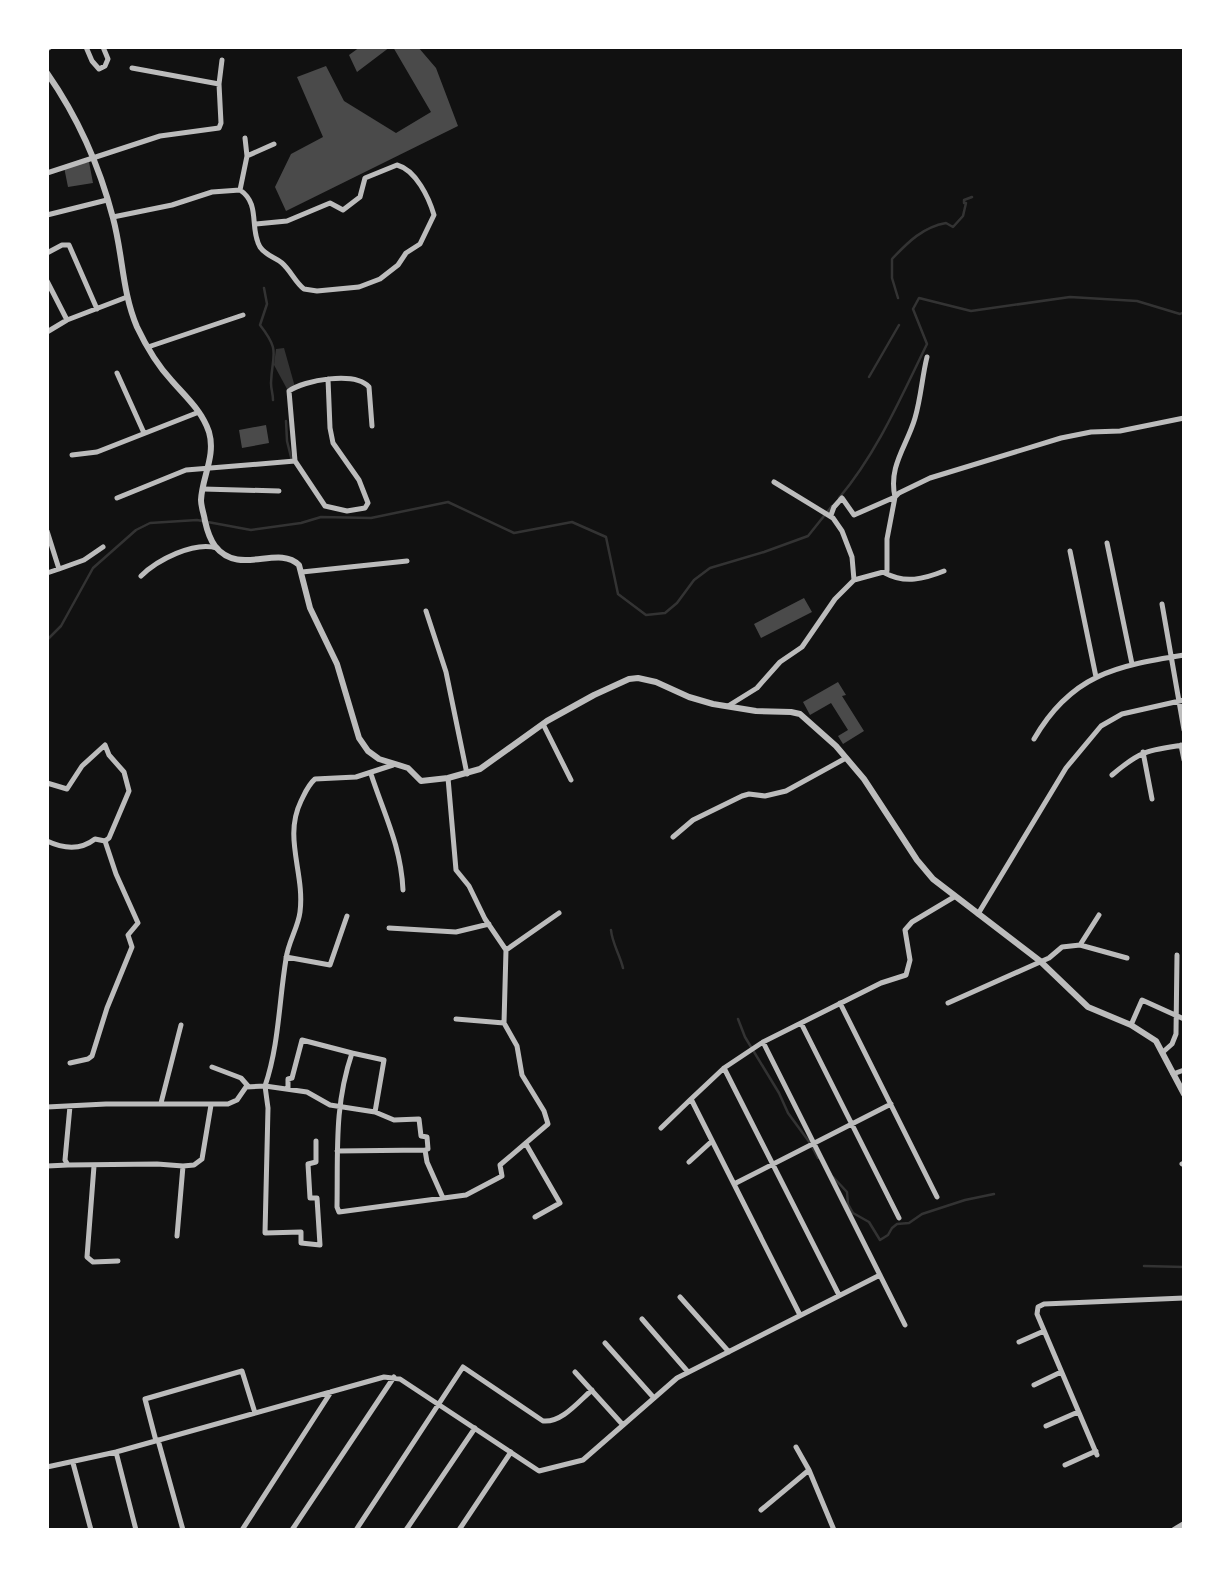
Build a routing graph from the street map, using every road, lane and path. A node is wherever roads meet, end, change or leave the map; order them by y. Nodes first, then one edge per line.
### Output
1 (86, 47) edge
2 (103, 47) edge
3 (222, 60) dead end
4 (132, 68) dead end
5 (47, 73) edge
6 (219, 84) junction
7 (246, 138) dead end
8 (274, 144) dead end
9 (247, 156) junction
10 (92, 158) junction
11 (47, 173) edge
12 (240, 190) junction
13 (107, 200) junction
14 (47, 215) edge
15 (113, 217) junction
16 (256, 224) junction
17 (47, 253) edge
18 (47, 281) edge
19 (127, 297) junction
20 (97, 309) junction
21 (243, 315) dead end
22 (66, 320) junction
23 (47, 332) edge
24 (148, 347) junction
25 (926, 357) dead end
26 (117, 373) dead end
27 (328, 379) junction
28 (199, 412) junction
29 (1184, 418) edge
30 (372, 426) dead end
31 (144, 433) junction
32 (72, 455) dead end
33 (295, 461) junction
34 (208, 467) junction
35 (774, 482) dead end
36 (203, 489) junction
37 (279, 491) dead end
38 (895, 497) junction
39 (117, 498) dead end
40 (831, 515) junction
41 (47, 531) edge
42 (1107, 543) dead end
43 (103, 547) dead end
44 (217, 548) junction
45 (1070, 551) dead end
46 (407, 561) dead end
47 (59, 569) junction
48 (944, 571) dead end
49 (302, 572) junction
50 (47, 573) edge
51 (885, 573) junction
52 (141, 576) dead end
53 (854, 580) junction
54 (1162, 604) dead end
55 (426, 611) dead end
56 (1184, 655) edge
57 (1171, 657) junction
58 (1132, 664) junction
59 (1096, 677) junction
60 (1181, 700) edge
61 (728, 706) junction
62 (543, 724) junction
63 (1184, 730) edge
64 (1034, 739) dead end
65 (1183, 745) edge
66 (1143, 752) junction
67 (846, 758) junction
68 (1184, 760) edge
69 (393, 765) junction
70 (371, 774) junction
71 (467, 774) junction
72 (1112, 775) dead end
73 (448, 778) junction
74 (571, 780) dead end
75 (47, 783) edge
76 (1152, 799) dead end
77 (673, 837) dead end
78 (47, 841) edge
79 (105, 841) junction
80 (403, 890) dead end
81 (954, 897) junction
82 (559, 913) dead end
83 (978, 914) junction
84 (1099, 915) dead end
85 (347, 916) dead end
86 (489, 924) junction
87 (390, 928) dead end
88 (1080, 945) junction
89 (506, 950) junction
90 (1177, 955) dead end
91 (286, 957) junction
92 (1127, 958) dead end
93 (1040, 961) junction
94 (840, 1003) junction
95 (948, 1003) dead end
96 (1181, 1017) edge
97 (456, 1019) dead end
98 (504, 1023) junction
99 (801, 1023) junction
100 (181, 1025) dead end
101 (1131, 1025) junction
102 (763, 1042) junction
103 (1163, 1052) junction
104 (352, 1053) junction
105 (70, 1063) dead end
106 (212, 1068) dead end
107 (724, 1068) junction
108 (1184, 1070) edge
109 (1173, 1073) junction
110 (248, 1086) junction
111 (265, 1086) junction
112 (288, 1088) junction
113 (1184, 1094) edge
114 (691, 1099) junction
115 (161, 1102) junction
116 (891, 1104) junction
117 (211, 1105) junction
118 (70, 1106) junction
119 (339, 1107) junction
120 (47, 1108) edge
121 (375, 1112) junction
122 (852, 1124) junction
123 (661, 1128) dead end
124 (712, 1140) junction
125 (316, 1141) dead end
126 (813, 1143) junction
127 (526, 1144) junction
128 (425, 1150) junction
129 (337, 1152) junction
130 (689, 1162) dead end
131 (773, 1164) junction
132 (68, 1165) junction
133 (47, 1166) edge
134 (94, 1166) junction
135 (183, 1166) junction
136 (734, 1184) junction
137 (937, 1197) dead end
138 (443, 1198) junction
139 (535, 1217) dead end
140 (899, 1218) dead end
141 (177, 1236) dead end
142 (118, 1261) dead end
143 (880, 1275) junction
144 (839, 1295) junction
145 (680, 1297) dead end
146 (1184, 1298) edge
147 (800, 1315) junction
148 (642, 1319) dead end
149 (905, 1325) dead end
150 (1044, 1331) junction
151 (1019, 1342) dead end
152 (605, 1343) dead end
153 (729, 1352) junction
154 (575, 1371) dead end
155 (688, 1372) junction
156 (1061, 1372) junction
157 (394, 1377) junction
158 (1034, 1385) dead end
159 (592, 1390) junction
160 (331, 1392) junction
161 (654, 1398) junction
162 (439, 1404) junction
163 (1078, 1412) junction
164 (256, 1413) junction
165 (623, 1425) junction
166 (1046, 1426) dead end
167 (475, 1428) junction
168 (157, 1440) junction
169 (796, 1447) dead end
170 (116, 1452) junction
171 (511, 1452) junction
172 (73, 1463) junction
173 (1065, 1465) dead end
174 (47, 1467) edge
175 (809, 1470) junction
176 (761, 1510) dead end
177 (1184, 1524) edge
178 (91, 1530) edge
179 (136, 1530) edge
180 (183, 1530) edge
181 (242, 1530) edge
182 (292, 1530) edge
183 (356, 1530) edge
184 (406, 1530) edge
185 (459, 1530) edge
186 (834, 1530) edge
187 (1174, 1530) edge

1 - 2 street
3 - 6 street
4 - 6 street
5 - 10 street
6 - 10 street
7 - 9 street
8 - 9 street
9 - 12 street
10 - 11 street
10 - 13 street
12 - 15 street
12 - 16 street
13 - 14 street
13 - 15 street
15 - 19 street
16 - 16 street
17 - 20 street
18 - 22 street
19 - 20 street
19 - 24 street
20 - 22 street
21 - 24 street
22 - 23 street
24 - 28 street
25 - 38 street
26 - 31 street
27 - 30 street
27 - 33 street
27 - 33 street
28 - 31 street
28 - 34 street
29 - 38 street
31 - 32 street
33 - 34 street
34 - 36 street
34 - 39 street
35 - 40 street
36 - 37 street
36 - 44 street
38 - 40 street
38 - 51 street
40 - 53 street
41 - 47 street
42 - 58 street
43 - 47 street
44 - 49 street
44 - 52 street
45 - 59 street
46 - 49 street
47 - 50 street
48 - 51 street
49 - 69 street
51 - 53 street
53 - 61 street
54 - 57 street
55 - 71 street
56 - 57 street
57 - 58 street
57 - 60 street
58 - 59 street
59 - 64 street
60 - 63 street
60 - 83 street
61 - 62 street
61 - 67 street
62 - 71 street
62 - 74 street
65 - 66 street
65 - 68 street
66 - 72 street
66 - 76 street
67 - 77 street
67 - 81 street
69 - 70 street
69 - 73 street
70 - 80 street
70 - 91 street
71 - 73 street
73 - 86 street
75 - 79 street
78 - 79 street
79 - 105 street
81 - 83 street
81 - 94 street
82 - 89 street
83 - 93 street
84 - 88 street
85 - 91 street
86 - 87 street
86 - 89 street
88 - 92 street
88 - 93 street
89 - 98 street
90 - 96 street
91 - 111 street
93 - 95 street
93 - 101 street
94 - 99 street
94 - 116 street
96 - 101 street
96 - 103 street
97 - 98 street
98 - 127 street
99 - 102 street
99 - 122 street
100 - 115 street
101 - 103 street
102 - 107 street
102 - 126 street
103 - 109 street
104 - 112 street
104 - 119 street
104 - 121 street
106 - 110 street
107 - 114 street
107 - 131 street
108 - 109 street
109 - 113 street
110 - 111 street
110 - 117 street
111 - 112 street
111 - 125 street
112 - 119 street
114 - 123 street
114 - 124 street
115 - 117 street
115 - 118 street
116 - 122 street
116 - 137 street
117 - 135 street
118 - 120 street
118 - 132 street
119 - 121 street
119 - 129 street
121 - 128 street
122 - 126 street
122 - 140 street
124 - 130 street
124 - 136 street
126 - 131 street
126 - 143 street
127 - 138 street
127 - 139 street
128 - 129 street
128 - 138 street
129 - 138 street
131 - 136 street
131 - 144 street
132 - 133 street
132 - 134 street
134 - 135 street
134 - 142 street
135 - 141 street
136 - 147 street
143 - 144 street
143 - 149 street
144 - 147 street
145 - 153 street
146 - 150 street
147 - 153 street
148 - 155 street
150 - 151 street
150 - 156 street
152 - 161 street
153 - 155 street
154 - 159 street
155 - 161 street
156 - 158 street
156 - 163 street
157 - 160 street
157 - 162 street
157 - 182 street
159 - 162 street
159 - 165 street
160 - 164 street
160 - 181 street
161 - 165 street
162 - 167 street
162 - 183 street
163 - 166 street
163 - 173 street
164 - 168 street
164 - 168 street
165 - 171 street
167 - 171 street
167 - 184 street
168 - 170 street
168 - 180 street
169 - 175 street
170 - 172 street
170 - 179 street
171 - 185 street
172 - 174 street
172 - 178 street
175 - 176 street
175 - 186 street
177 - 187 street

